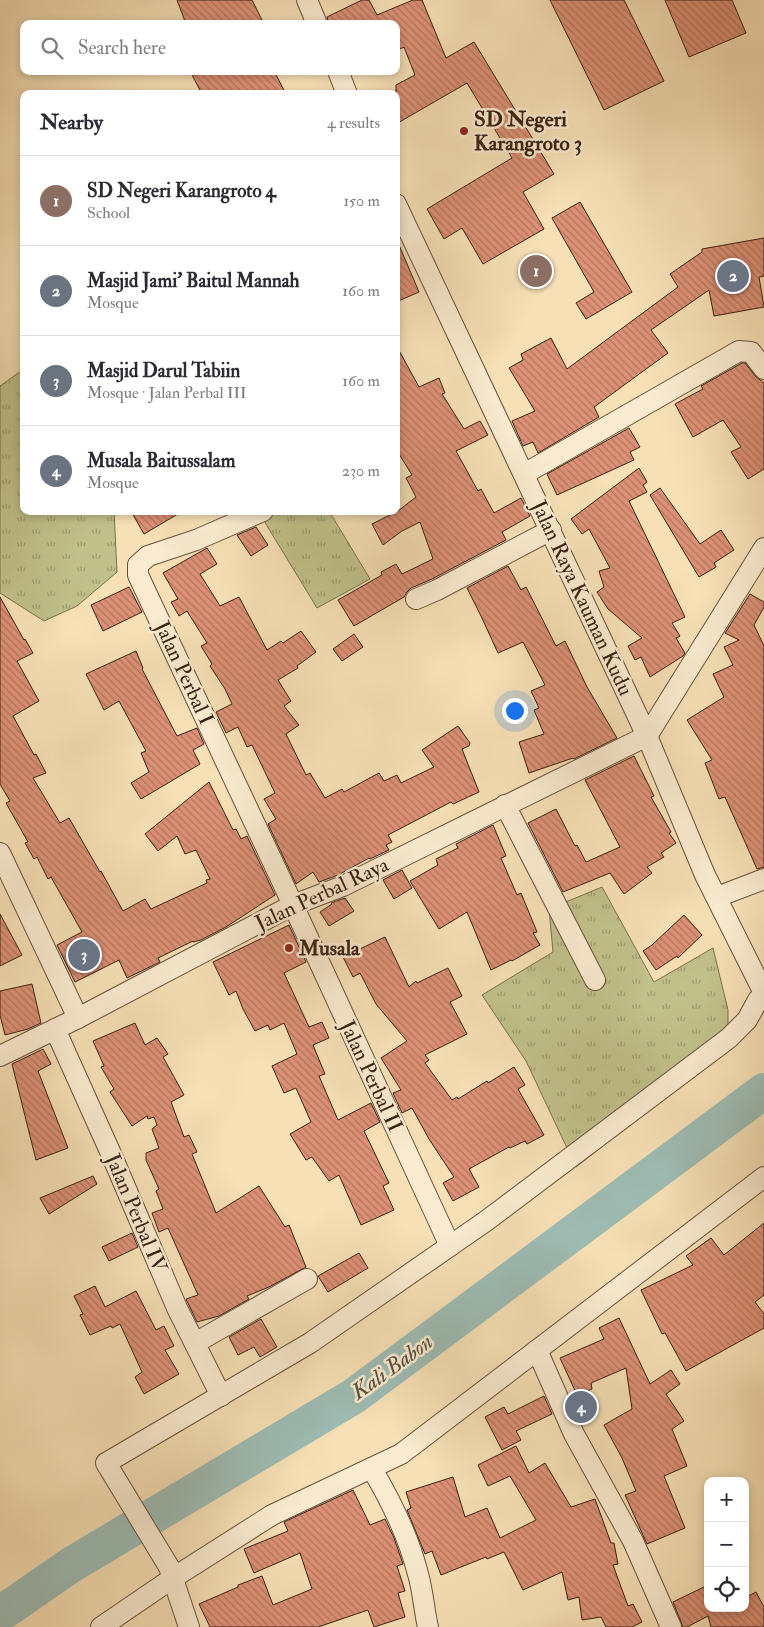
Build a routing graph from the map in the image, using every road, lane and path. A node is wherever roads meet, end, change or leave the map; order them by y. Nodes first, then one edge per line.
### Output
1 (307, 0) edge
2 (315, 20) edge
3 (340, 75) edge
4 (345, 90) edge
5 (400, 212) edge
6 (764, 369) edge
7 (524, 474) junction
8 (254, 515) edge
9 (551, 530) junction
10 (764, 548) edge
11 (416, 599) dead end
12 (647, 736) junction
13 (505, 805) junction
14 (0, 852) edge
15 (764, 879) edge
16 (717, 897) junction
17 (292, 905) junction
18 (595, 980) dead end
19 (764, 994) edge
20 (78, 1018) junction
21 (55, 1029) junction
22 (0, 1056) edge
23 (764, 1177) edge
24 (450, 1246) junction
25 (308, 1279) dead end
26 (195, 1343) junction
27 (537, 1350) junction
28 (221, 1396) junction
29 (372, 1469) junction
30 (171, 1572) junction
31 (101, 1627) edge
32 (189, 1627) edge
33 (428, 1627) edge
34 (671, 1627) edge

1 - 2 street
3 - 4 street
5 - 7 street, Jalan Raya Kauman Kudu
6 - 7 street
7 - 9 street, Jalan Raya Kauman Kudu
8 - 17 street, Jalan Perbal I
9 - 11 street
9 - 12 street, Jalan Raya Kauman Kudu
10 - 12 street
12 - 13 street, Jalan Perbal Raya
12 - 16 street, Jalan Raya Kauman Kudu
13 - 17 street, Jalan Perbal Raya
13 - 18 street
14 - 20 street
15 - 16 street
16 - 19 street, Jalan Raya Kauman Kudu
17 - 20 street, Jalan Perbal Raya
17 - 24 street, Jalan Perbal II
19 - 24 street
20 - 21 street, Jalan Perbal Raya
21 - 22 street, Jalan Perbal Raya
21 - 26 street, Jalan Perbal IV
23 - 27 street
24 - 28 street
25 - 26 street
26 - 28 street, Jalan Perbal IV
27 - 29 street
27 - 34 street
28 - 30 street
29 - 30 street
29 - 33 street
30 - 31 street
30 - 32 street

